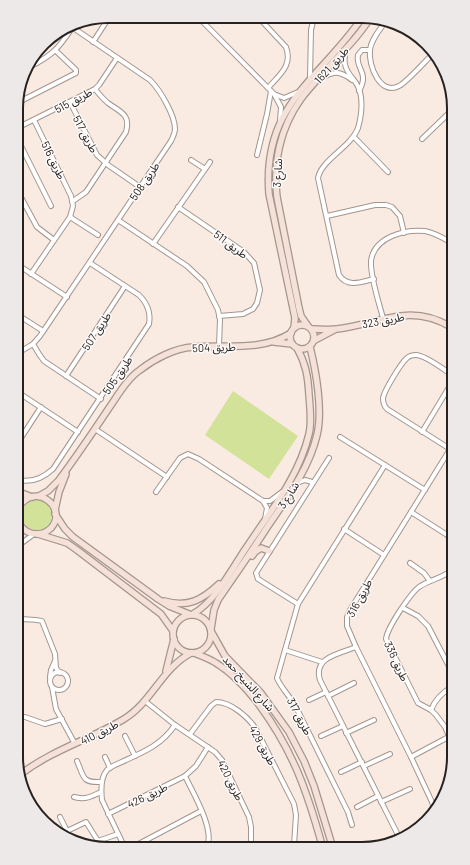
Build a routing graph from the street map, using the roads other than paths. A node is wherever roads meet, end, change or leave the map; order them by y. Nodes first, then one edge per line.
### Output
1 (105, 23) edge
2 (204, 23) edge
3 (264, 23) edge
4 (313, 23) edge
5 (358, 23) edge
6 (366, 23) edge
7 (383, 26) edge
8 (75, 29) edge
9 (66, 34) edge
10 (93, 42) junction
11 (346, 49) junction
12 (56, 50) junction
13 (370, 50) junction
14 (430, 57) edge
15 (117, 58) junction
16 (37, 63) edge
17 (310, 78) junction
18 (314, 84) junction
19 (357, 85) junction
20 (95, 89) junction
21 (271, 91) junction
22 (359, 91) junction
23 (298, 92) junction
24 (24, 100) edge
25 (70, 102) junction
26 (288, 106) joint
27 (292, 114) joint
28 (447, 115) edge
29 (34, 120) junction
30 (279, 123) junction
31 (23, 125) edge
32 (354, 137) junction
33 (422, 139) dead end
34 (23, 150) edge
35 (257, 155) dead end
36 (191, 160) dead end
37 (210, 162) dead end
38 (104, 163) junction
39 (205, 169) junction
40 (388, 172) dead end
41 (140, 186) junction
42 (23, 201) edge
43 (73, 201) junction
44 (51, 206) dead end
45 (178, 207) junction
46 (327, 216) junction
47 (70, 217) junction
48 (118, 220) junction
49 (404, 233) junction
50 (98, 235) dead end
51 (54, 240) junction
52 (447, 240) edge
53 (153, 244) junction
54 (90, 263) junction
55 (23, 268) edge
56 (31, 274) junction
57 (374, 279) junction
58 (125, 286) junction
59 (66, 297) junction
60 (219, 316) junction
61 (23, 318) edge
62 (383, 318) junction
63 (447, 325) edge
64 (310, 327) junction
65 (337, 329) junction
66 (292, 330) junction
67 (43, 331) junction
68 (314, 340) junction
69 (271, 342) junction
70 (33, 344) junction
71 (292, 344) junction
72 (219, 345) junction
73 (310, 347) junction
74 (297, 348) junction
75 (23, 350) edge
76 (447, 372) edge
77 (66, 376) junction
78 (447, 391) edge
79 (23, 396) edge
80 (101, 399) junction
81 (41, 407) junction
82 (94, 429) junction
83 (78, 432) junction
84 (422, 432) junction
85 (23, 435) edge
86 (340, 437) dead end
87 (447, 446) edge
88 (447, 454) edge
89 (329, 458) dead end
90 (385, 465) junction
91 (69, 466) junction
92 (304, 470) junction
93 (167, 477) junction
94 (23, 480) edge
95 (312, 482) junction
96 (296, 483) junction
97 (285, 489) junction
98 (425, 490) junction
99 (156, 492) dead end
100 (23, 493) edge
101 (36, 497) junction
102 (263, 501) junction
103 (23, 502) edge
104 (55, 512) junction
105 (411, 512) junction
106 (265, 519) junction
107 (23, 529) edge
108 (344, 529) junction
109 (36, 534) junction
110 (447, 535) edge
111 (23, 543) edge
112 (270, 551) junction
113 (384, 555) junction
114 (410, 563) dead end
115 (230, 572) junction
116 (447, 573) edge
117 (233, 579) junction
118 (430, 581) junction
119 (158, 599) junction
120 (298, 604) junction
121 (403, 608) junction
122 (191, 614) junction
123 (23, 619) edge
124 (211, 630) junction
125 (173, 632) junction
126 (174, 639) junction
127 (356, 647) junction
128 (285, 650) junction
129 (193, 653) junction
130 (56, 659) junction
131 (322, 662) junction
132 (447, 662) edge
133 (60, 673) junction
134 (165, 675) junction
135 (50, 678) junction
136 (354, 683) dead end
137 (52, 687) junction
138 (59, 690) junction
139 (447, 690) edge
140 (327, 694) junction
141 (54, 698) junction
142 (309, 700) dead end
143 (145, 701) junction
144 (431, 710) junction
145 (23, 717) edge
146 (62, 719) junction
147 (374, 720) dead end
148 (175, 725) junction
149 (343, 726) junction
150 (447, 729) edge
151 (346, 733) junction
152 (190, 734) junction
153 (125, 736) dead end
154 (321, 736) dead end
155 (447, 738) edge
156 (75, 744) junction
157 (208, 747) junction
158 (390, 754) dead end
159 (135, 756) junction
160 (105, 757) dead end
161 (411, 757) junction
162 (77, 761) dead end
163 (363, 764) junction
164 (110, 768) junction
165 (25, 771) edge
166 (341, 772) dead end
167 (185, 776) junction
168 (101, 782) junction
169 (410, 789) dead end
170 (101, 792) junction
171 (378, 796) junction
172 (74, 797) dead end
173 (381, 802) junction
174 (432, 802) edge
175 (357, 807) dead end
176 (201, 812) junction
177 (108, 814) junction
178 (60, 817) dead end
179 (352, 825) dead end
180 (67, 831) joint
181 (399, 833) edge
182 (118, 834) junction
183 (98, 841) edge
184 (102, 841) edge
185 (122, 842) edge
186 (143, 842) edge
187 (208, 842) edge
188 (251, 842) edge
189 (294, 842) edge
190 (321, 842) edge
191 (331, 842) edge

1 - 10 street
2 - 21 street, شارع 3
3 - 21 street
4 - 17 street
5 - 17 street, طريق 1621
6 - 11 street, طريق 1621
7 - 13 street
8 - 10 street, طريق 508
9 - 12 street
10 - 15 street, طريق 508
11 - 18 street, طريق 1621
11 - 19 street
12 - 16 street
12 - 24 street
13 - 14 street
13 - 22 street
15 - 20 street, طريق 515
15 - 41 street, طريق 508
17 - 23 street, طريق 1621
18 - 19 street
18 - 27 street, طريق 1621
19 - 22 street
20 - 25 street, طريق 515
20 - 38 street, طريق 517
21 - 23 street
21 - 30 street, شارع 3
21 - 35 street
22 - 32 street
23 - 26 street, طريق 1621
25 - 29 street, طريق 515
25 - 38 street, طريق 517
26 - 30 street, شارع 3
27 - 64 street, شارع 3
28 - 33 street
29 - 31 street, طريق 515
29 - 43 street, طريق 516
30 - 66 street, شارع 3
32 - 40 street
32 - 46 street
34 - 44 street
36 - 39 street
37 - 39 street
38 - 41 street, طريق 517
38 - 43 street
39 - 45 street
41 - 48 street, طريق 508
42 - 51 street
43 - 47 street
45 - 53 street
45 - 60 street, طريق 511
46 - 49 street
46 - 57 street
47 - 50 street
47 - 51 street
48 - 53 street
48 - 54 street, طريق 508
49 - 52 street
49 - 57 street
51 - 56 street
53 - 60 street
54 - 58 street, طريق 505
54 - 59 street, طريق 508
55 - 56 street
56 - 59 street
57 - 62 street
58 - 77 street, طريق 507
58 - 80 street, طريق 505
59 - 67 street, طريق 508
60 - 72 street
61 - 67 street
62 - 63 street, طريق 323
62 - 65 street, طريق 323
64 - 65 street, طريق 323
64 - 66 street
64 - 68 street
65 - 68 street, طريق 323
66 - 69 street, طريق 504
66 - 71 street
67 - 70 street, طريق 508
68 - 73 street
69 - 71 street, طريق 504
69 - 72 street, طريق 504
70 - 75 street, طريق 508
70 - 77 street
71 - 74 street
72 - 82 street, طريق 504
73 - 74 street
73 - 92 street, شارع 3
74 - 97 street, شارع 3
76 - 84 street
77 - 80 street
78 - 84 street
79 - 81 street
80 - 83 street, طريق 505
81 - 83 street
81 - 85 street
82 - 91 street, طريق 504
82 - 93 street
83 - 94 street, طريق 505
84 - 87 street
86 - 90 street
88 - 98 street, طريق 316
89 - 95 street
90 - 98 street
90 - 108 street, طريق 317
91 - 101 street, طريق 504
91 - 104 street, طريق 504
92 - 95 street
92 - 96 street, شارع 3
93 - 99 street
93 - 102 street
95 - 96 street
95 - 112 street
96 - 117 street, شارع 3
97 - 102 street
97 - 106 street, شارع 3
98 - 105 street, طريق 316
100 - 101 street
101 - 103 street, طريق 504
101 - 104 street
102 - 106 street
104 - 109 street, طريق 504
104 - 119 street
105 - 110 street
105 - 113 street, طريق 316
106 - 115 street, شارع 3
107 - 109 street
108 - 113 street
108 - 120 street, طريق 317
109 - 111 street
109 - 125 street
112 - 117 street
112 - 120 street
113 - 127 street, طريق 316
114 - 118 street
115 - 119 street
115 - 122 street, شارع 3
116 - 118 street, طريق 336
117 - 124 street, شارع 3
118 - 121 street, طريق 336
119 - 122 street
120 - 128 street, طريق 317
121 - 132 street
121 - 144 street, طريق 336
122 - 124 street
122 - 125 street
123 - 130 street
124 - 129 street
124 - 191 street, شارع الشيخ حمد
125 - 126 street
126 - 129 street
126 - 134 street, طريق 410
127 - 131 street
127 - 161 street, طريق 316
128 - 131 street
128 - 179 street, طريق 317
129 - 134 street, طريق 410
129 - 190 street, شارع الشيخ حمد
130 - 133 street
130 - 135 street
131 - 140 street
133 - 135 street
133 - 138 street
134 - 143 street, طريق 410
135 - 137 street
136 - 140 street
137 - 138 street
137 - 141 street
138 - 141 street
139 - 144 street
140 - 142 street
140 - 149 street
141 - 146 street
143 - 148 street, طريق 420
143 - 156 street, طريق 410
144 - 150 street, طريق 336
145 - 146 street
146 - 156 street
147 - 151 street
148 - 152 street, طريق 420
148 - 159 street
149 - 151 street
149 - 154 street
151 - 163 street
152 - 157 street, طريق 420
152 - 189 street, طريق 429
153 - 159 street
155 - 161 street
156 - 165 street, طريق 410
157 - 167 street, طريق 426
157 - 188 street, طريق 420
158 - 163 street
159 - 164 street
160 - 164 street
161 - 174 street, طريق 316
162 - 168 street
163 - 166 street
163 - 171 street
164 - 168 street
167 - 176 street
167 - 177 street, طريق 426
168 - 170 street
169 - 173 street
170 - 172 street
170 - 177 street
171 - 173 street
171 - 175 street
173 - 181 street
176 - 186 street
176 - 187 street
177 - 182 street
178 - 180 street
180 - 183 street
182 - 184 street
182 - 185 street

